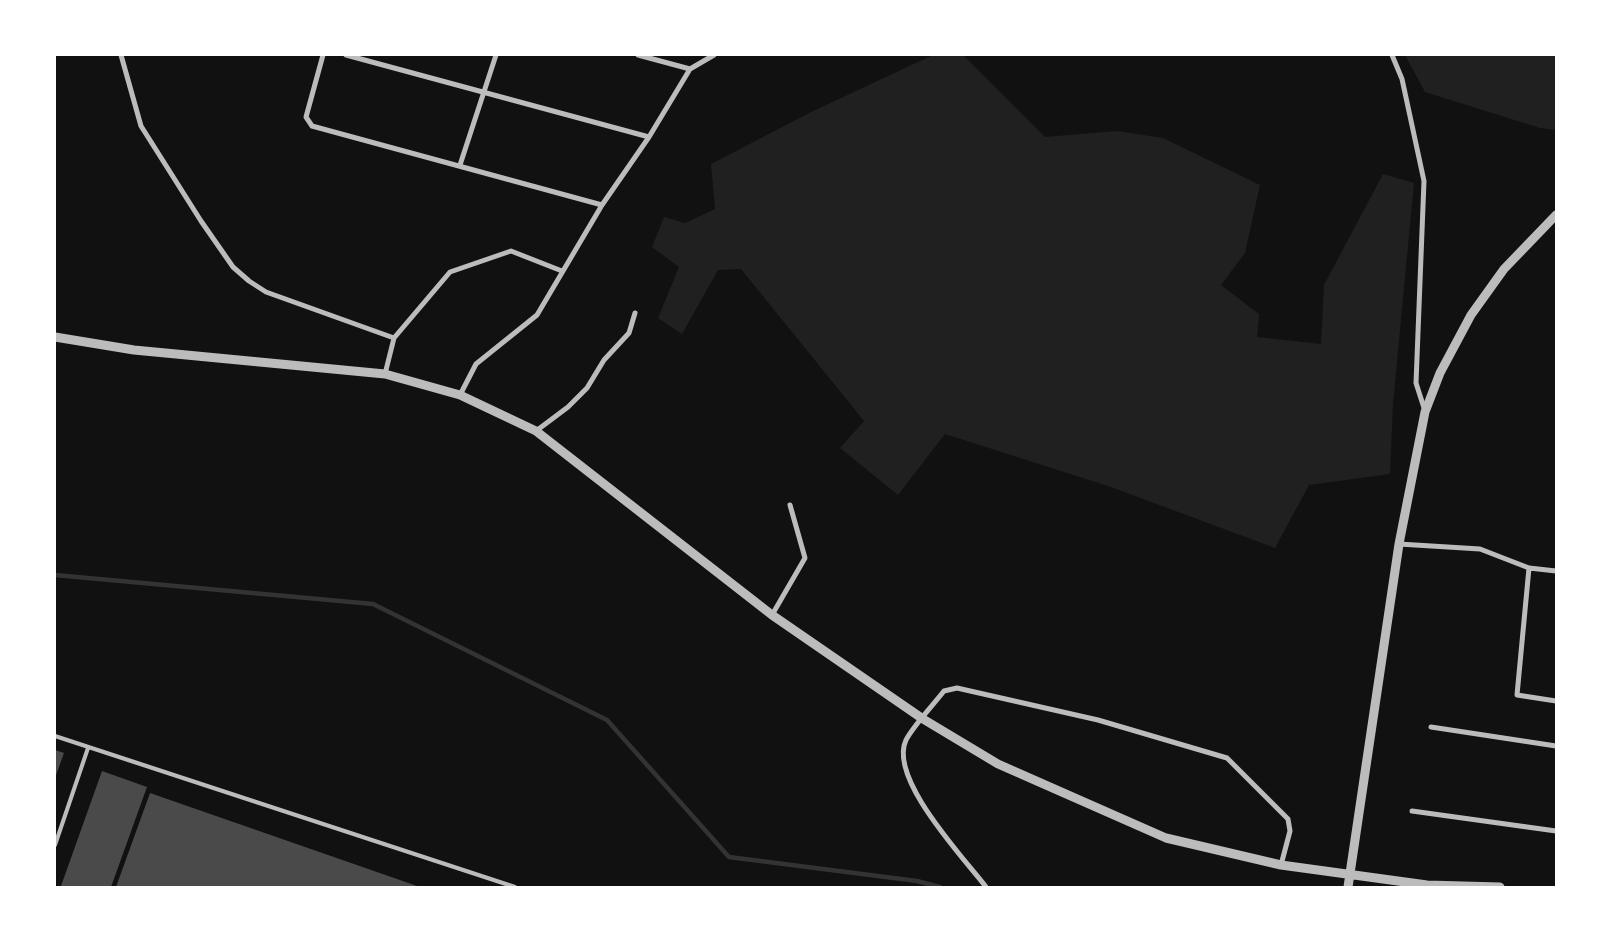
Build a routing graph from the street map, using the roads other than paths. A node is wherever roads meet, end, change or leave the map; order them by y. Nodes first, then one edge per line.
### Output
1 (121, 55) edge
2 (323, 55) edge
3 (346, 55) edge
4 (496, 55) edge
5 (638, 55) edge
6 (714, 55) edge
7 (1392, 55) edge
8 (690, 69) junction
9 (484, 94) junction
10 (649, 137) junction
11 (460, 165) junction
12 (602, 204) junction
13 (1556, 215) edge
14 (562, 271) junction
15 (635, 313) dead end
16 (55, 337) edge
17 (394, 338) junction
18 (385, 374) junction
19 (460, 395) junction
20 (1425, 412) junction
21 (536, 431) junction
22 (790, 505) dead end
23 (1399, 544) junction
24 (1529, 568) junction
25 (1556, 571) edge
26 (772, 615) junction
27 (1556, 701) edge
28 (923, 719) junction
29 (1431, 727) dead end
30 (55, 736) edge
31 (1556, 746) edge
32 (88, 748) junction
33 (1412, 811) dead end
34 (1556, 832) edge
35 (55, 845) edge
36 (1281, 865) junction
37 (1350, 874) junction
38 (1427, 886) edge
39 (515, 887) edge
40 (986, 887) edge
41 (1348, 887) edge
42 (1500, 887) edge

1 - 17 street
2 - 11 street
3 - 9 street
4 - 9 street
5 - 8 street
6 - 8 street
7 - 20 street
8 - 10 street
9 - 10 street
9 - 11 street
10 - 12 street
11 - 12 street
12 - 14 street
13 - 20 street
14 - 17 street
14 - 19 street
15 - 21 street
16 - 18 street
17 - 18 street
18 - 19 street
19 - 21 street
20 - 23 street
21 - 26 street
22 - 26 street
23 - 24 street
23 - 37 street
24 - 25 street
24 - 27 street
26 - 28 street
28 - 36 street
28 - 36 street
28 - 40 street
29 - 31 street
30 - 32 lane
32 - 35 lane
32 - 39 lane
33 - 34 street
36 - 37 street
37 - 38 street
37 - 41 street
38 - 42 street

